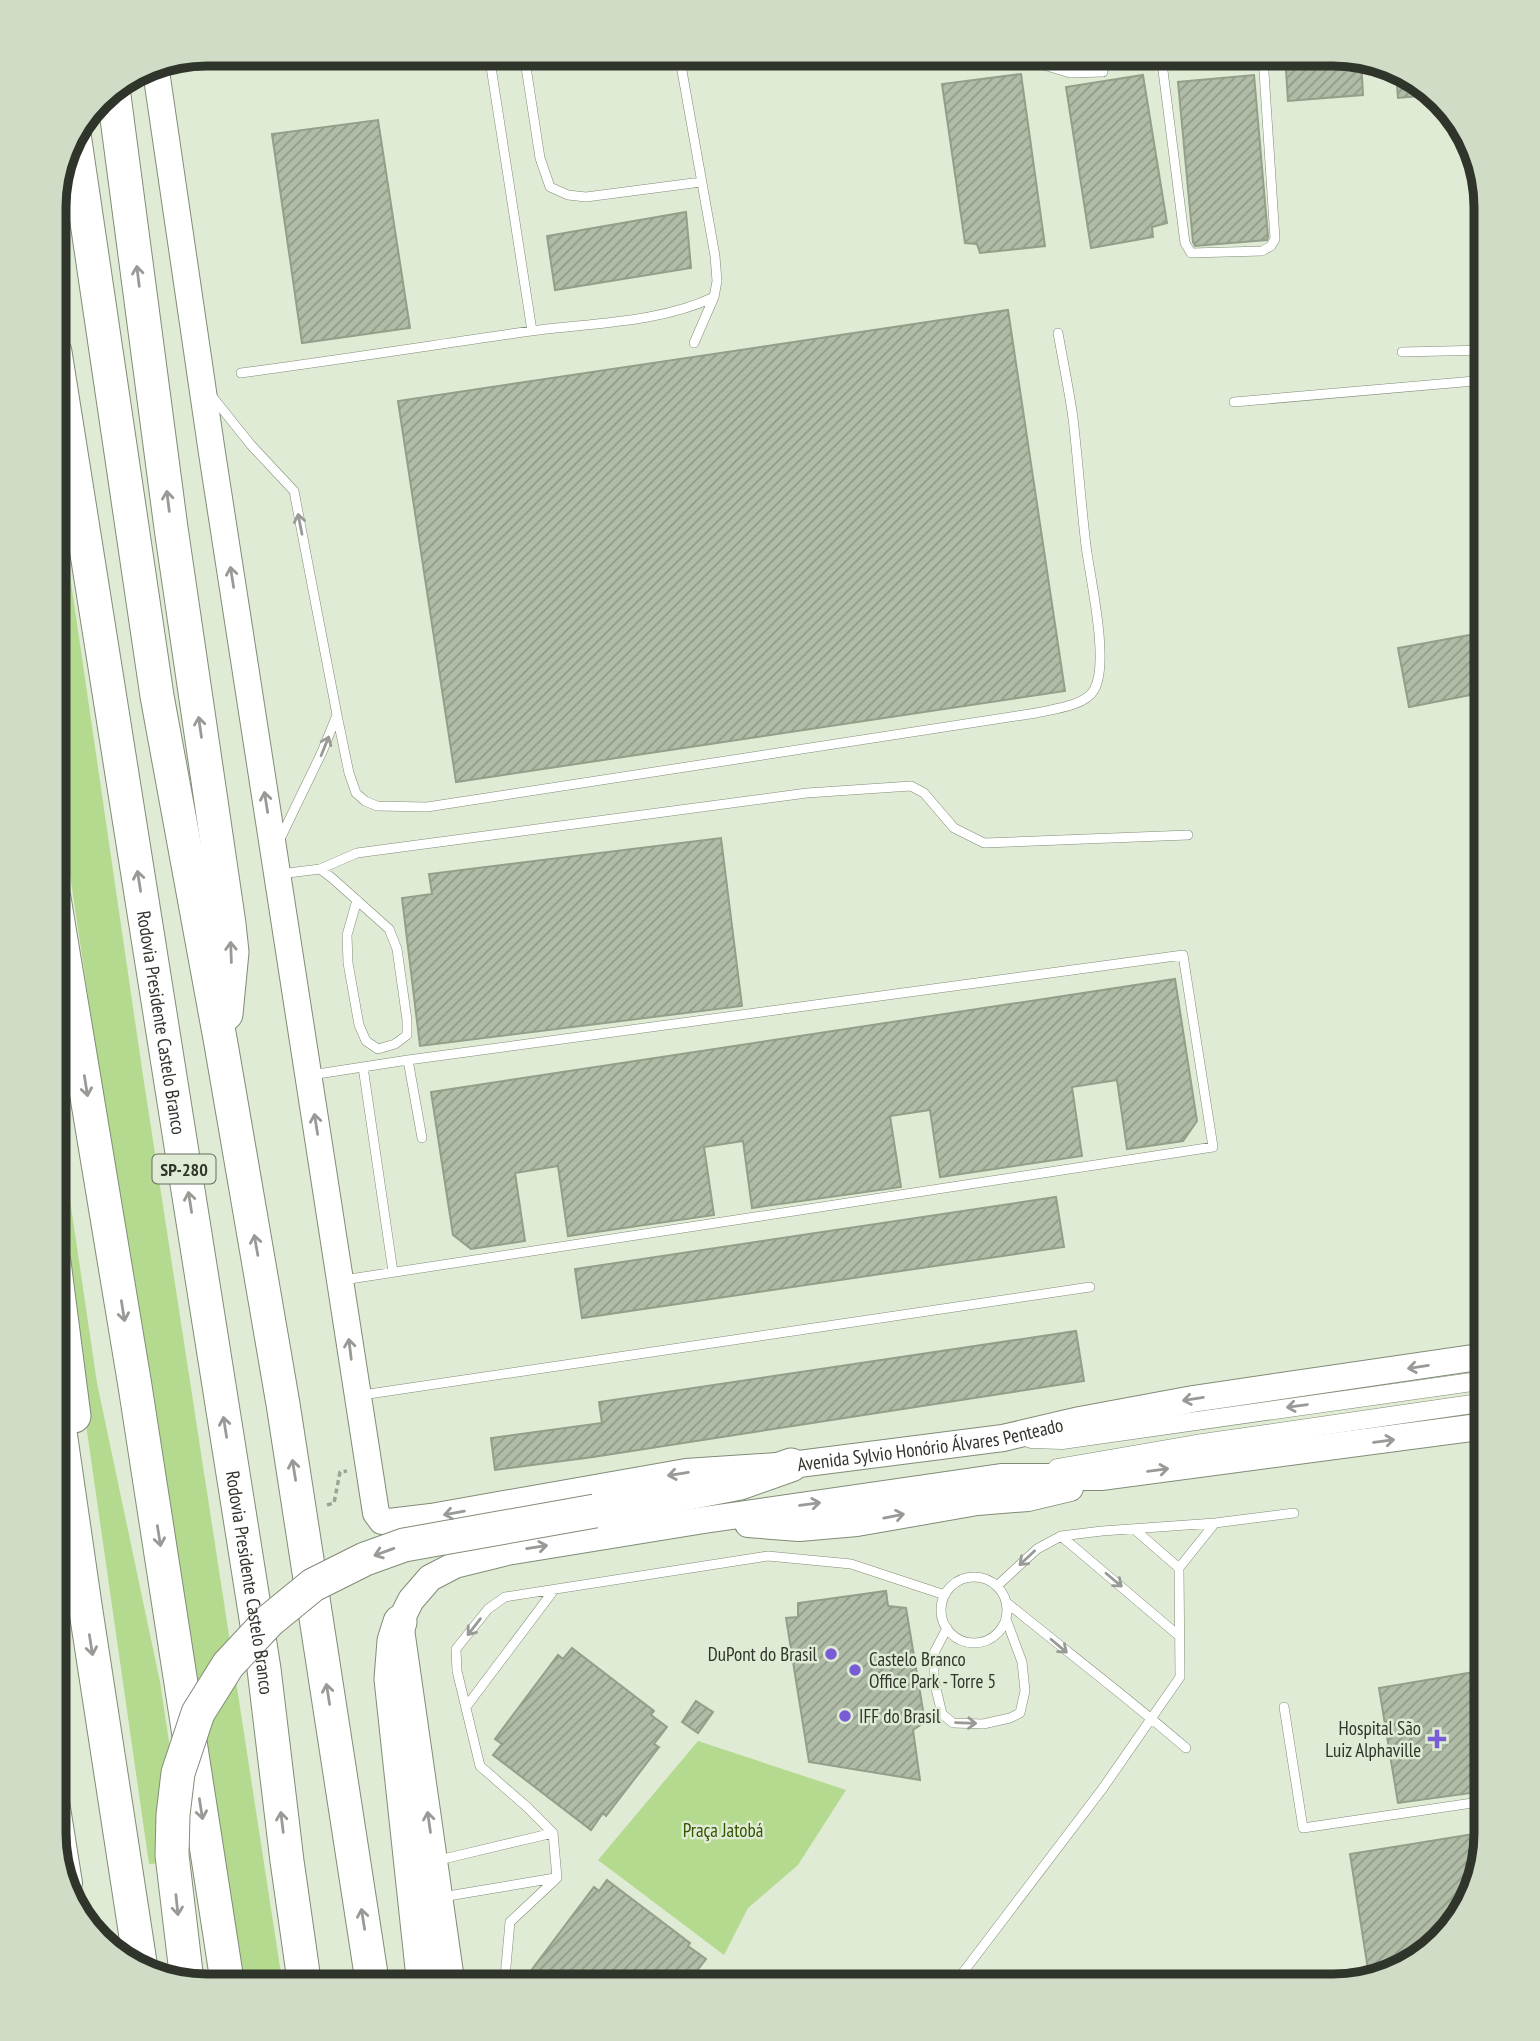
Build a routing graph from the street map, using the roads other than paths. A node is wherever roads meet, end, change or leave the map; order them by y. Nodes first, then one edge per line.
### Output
1 (491, 66) edge
2 (526, 66) edge
3 (682, 66) edge
4 (1049, 67) edge
5 (1070, 67) edge
6 (1163, 67) edge
7 (1264, 67) edge
8 (1103, 72) dead end
9 (1070, 73) junction
10 (157, 76) edge
11 (115, 101) edge
12 (77, 155) edge
13 (701, 182) junction
14 (714, 297) junction
15 (532, 331) junction
16 (1058, 333) dead end
17 (694, 343) dead end
18 (1474, 350) edge
19 (1402, 352) dead end
20 (241, 373) dead end
21 (1474, 381) edge
22 (202, 383) junction
23 (1234, 401) dead end
24 (67, 427) edge
25 (337, 715) junction
26 (1188, 835) dead end
27 (276, 863) junction
28 (320, 869) junction
29 (357, 900) junction
30 (67, 974) edge
31 (221, 1044) junction
32 (408, 1060) junction
33 (363, 1067) junction
34 (308, 1076) junction
35 (422, 1138) dead end
36 (393, 1272) junction
37 (341, 1280) junction
38 (1090, 1287) dead end
39 (1474, 1358) edge
40 (66, 1364) edge
41 (1474, 1382) edge
42 (356, 1396) junction
43 (1474, 1404) edge
44 (1474, 1428) edge
45 (1003, 1438) junction
46 (791, 1465) junction
47 (1001, 1477) junction
48 (1101, 1477) junction
49 (66, 1478) edge
50 (1294, 1513) dead end
51 (704, 1520) junction
52 (1215, 1523) junction
53 (1134, 1529) junction
54 (1062, 1536) junction
55 (1179, 1568) junction
56 (80, 1578) junction
57 (997, 1587) junction
58 (554, 1590) junction
59 (945, 1595) junction
60 (1006, 1602) junction
61 (1006, 1619) junction
62 (400, 1622) junction
63 (947, 1628) junction
64 (1178, 1634) junction
65 (466, 1707) junction
66 (1283, 1707) dead end
67 (1152, 1718) junction
68 (1186, 1748) dead end
69 (1474, 1803) edge
70 (553, 1833) junction
71 (287, 1861) junction
72 (435, 1862) junction
73 (557, 1878) junction
74 (440, 1897) junction
75 (139, 1957) edge
76 (186, 1972) edge
77 (226, 1974) edge
78 (303, 1974) edge
79 (324, 1974) edge
80 (371, 1974) edge
81 (423, 1974) edge
82 (450, 1974) edge
83 (505, 1974) edge
84 (962, 1974) edge

1 - 15 lane
2 - 13 lane
3 - 13 lane
4 - 9 lane
5 - 9 lane
6 - 7 lane
8 - 9 lane
10 - 22 street
31 -> 11 highway
12 - 31 highway
13 - 14 lane
14 - 15 lane
14 - 17 lane
15 - 20 lane
16 - 25 lane
18 - 19 lane
21 - 23 lane
25 -> 22 lane
27 -> 22 street
71 -> 24 highway, Rodovia Presidente Castelo Branco / SP-280
27 -> 25 lane
26 - 28 lane
27 - 28 lane
27 - 34 street
28 - 29 lane
29 - 29 lane
30 -> 77 highway
80 -> 31 highway
32 - 33 lane
32 - 35 lane
32 - 36 lane
33 - 34 lane
33 - 36 lane
37 -> 34 street
36 - 37 lane
42 -> 37 street
38 - 42 lane
39 -> 45 street, Avenida Sylvio Honório Álvares Penteado
40 - 56 highway
41 -> 45 street
46 -> 42 street, Avenida Sylvio Honório Álvares Penteado
43 - 47 street
48 -> 44 street
45 - 46 street, Avenida Sylvio Honório Álvares Penteado
46 -> 76 highway, bridge
47 - 48 street
51 -> 47 street
51 -> 48 street
49 - 56 highway
50 - 52 lane
62 -> 51 street
52 - 53 lane
52 - 55 lane
53 - 54 lane
53 - 55 lane
54 -> 57 lane
54 -> 64 lane
55 - 64 lane
56 -> 75 highway
57 - 59 lane
57 - 60 lane
58 - 59 lane
58 - 65 lane
58 -> 65 lane
59 - 63 lane
60 - 61 lane
60 -> 67 lane
61 - 63 lane
63 -> 61 lane
72 -> 62 street
62 - 81 highway
64 - 67 lane
65 - 70 lane
66 - 69 lane
67 - 68 lane
67 - 84 lane
70 - 72 lane
70 - 73 lane
71 - 78 highway, Rodovia Presidente Castelo Branco / SP-280
71 - 79 highway
72 - 74 street
73 - 74 lane
73 - 83 lane
74 - 82 street

